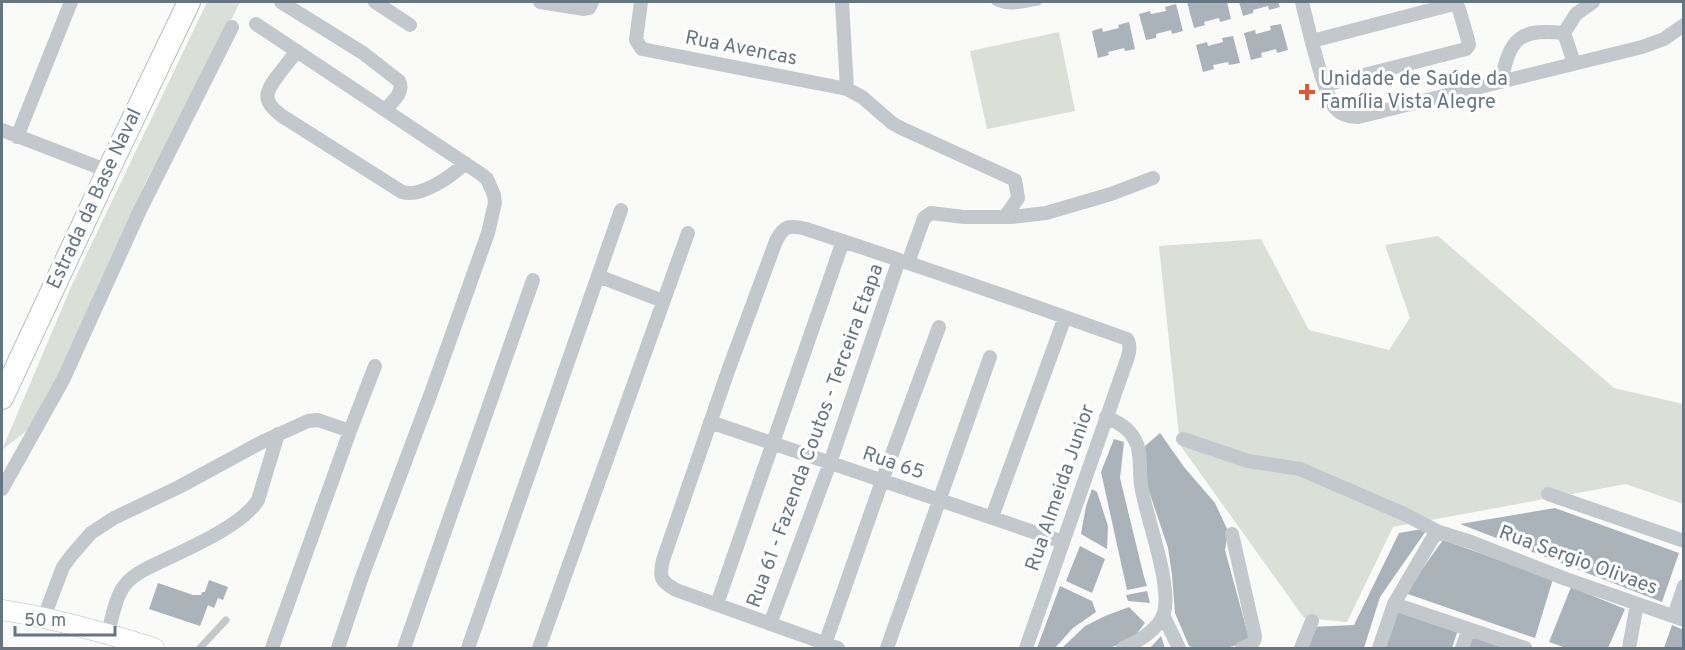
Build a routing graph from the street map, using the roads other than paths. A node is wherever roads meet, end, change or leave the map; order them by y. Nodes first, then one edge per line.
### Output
1 (70, 2) edge
2 (189, 2) edge
3 (281, 2) edge
4 (375, 2) edge
5 (540, 2) edge
6 (592, 2) edge
7 (641, 2) edge
8 (842, 2) edge
9 (995, 2) edge
10 (1038, 2) edge
11 (1302, 2) edge
12 (1593, 2) edge
13 (256, 24) dead end
14 (410, 25) dead end
15 (1683, 25) edge
16 (232, 27) dead end
17 (1564, 33) junction
18 (1312, 41) junction
19 (297, 51) junction
20 (1574, 63) junction
21 (1501, 82) junction
22 (1325, 85) junction
23 (847, 89) junction
24 (385, 110) junction
25 (2, 130) edge
26 (17, 137) junction
27 (465, 163) junction
28 (108, 171) junction
29 (1153, 178) dead end
30 (621, 210) dead end
31 (1005, 217) junction
32 (688, 233) dead end
33 (843, 241) junction
34 (904, 261) junction
35 (598, 276) junction
36 (533, 280) dead end
37 (663, 301) junction
38 (1065, 317) junction
39 (939, 327) dead end
40 (990, 357) dead end
41 (375, 366) dead end
42 (2, 398) edge
43 (1106, 417) junction
44 (710, 422) junction
45 (350, 431) junction
46 (278, 434) junction
47 (1183, 439) dead end
48 (772, 443) junction
49 (830, 463) junction
50 (882, 481) junction
51 (2, 489) edge
52 (1548, 494) dead end
53 (939, 500) junction
54 (992, 518) junction
55 (1439, 532) junction
56 (1232, 534) dead end
57 (1683, 541) edge
58 (1063, 542) junction
59 (1683, 586) edge
60 (717, 604) junction
61 (1394, 604) junction
62 (1637, 604) junction
63 (2, 610) edge
64 (1163, 615) junction
65 (44, 617) junction
66 (1679, 618) edge
67 (226, 620) dead end
68 (1312, 621) dead end
69 (770, 624) junction
70 (1469, 629) junction
71 (108, 633) junction
72 (831, 646) edge
73 (154, 648) edge
74 (200, 648) edge
75 (272, 648) edge
76 (338, 648) edge
77 (404, 648) edge
78 (468, 648) edge
79 (538, 648) edge
80 (887, 648) edge
81 (1026, 648) edge
82 (1123, 648) edge
83 (1179, 648) edge
84 (1242, 648) edge
85 (1301, 648) edge
86 (1379, 648) edge
87 (1462, 648) edge
88 (1525, 648) edge
89 (1629, 648) edge

1 - 26 street
2 - 28 main road, Estrada da Base Naval
3 - 24 street
4 - 14 street
5 - 6 street
7 - 23 street, Rua Avencas
8 - 23 street
9 - 10 lane
11 - 18 street
12 - 17 street
13 - 19 street
15 - 20 street
16 - 51 street
17 - 20 street
17 - 21 street
18 - 22 street
18 - 22 street
19 - 24 street
19 - 27 street
20 - 21 street
21 - 22 street
23 - 31 street
24 - 27 street
25 - 26 street
26 - 28 street
27 - 76 street
28 - 42 main road, Estrada da Base Naval
29 - 31 street
30 - 35 street
31 - 34 street, Rua 61 - Fazenda Coutos - Terceira Etapa
32 - 37 street
33 - 34 street
33 - 44 street
33 - 48 street
34 - 38 street
34 - 49 street, Rua 61 - Fazenda Coutos - Terceira Etapa
35 - 37 street
35 - 78 street
36 - 77 street
37 - 79 street
38 - 43 street, Rua Almeida Junior
38 - 54 street
39 - 50 street
40 - 53 street
41 - 45 street
43 - 58 street, Rua Almeida Junior
43 - 64 street
44 - 48 street, Rua 65
44 - 60 street
45 - 46 street
45 - 75 street
46 - 65 street
46 - 71 street
47 - 55 street, Rua Sergio Olivaes
48 - 49 street, Rua 65
48 - 60 street
49 - 50 street, Rua 65
49 - 69 street, Rua 61 - Fazenda Coutos - Terceira Etapa
50 - 53 street, Rua 65
50 - 72 street
52 - 57 street
53 - 54 street, Rua 65
53 - 80 street
54 - 58 street, Rua 65
55 - 61 street
55 - 62 street, Rua Sergio Olivaes
56 - 84 street
58 - 81 street, Rua Almeida Junior
59 - 66 street
60 - 69 street
61 - 70 street
61 - 86 street
62 - 66 street, Rua Sergio Olivaes
62 - 89 street
63 - 65 main road
64 - 82 street
64 - 83 street
65 - 71 main road
67 - 74 lane
68 - 85 street
69 - 72 street
70 - 87 street
70 - 88 street
71 - 73 main road

